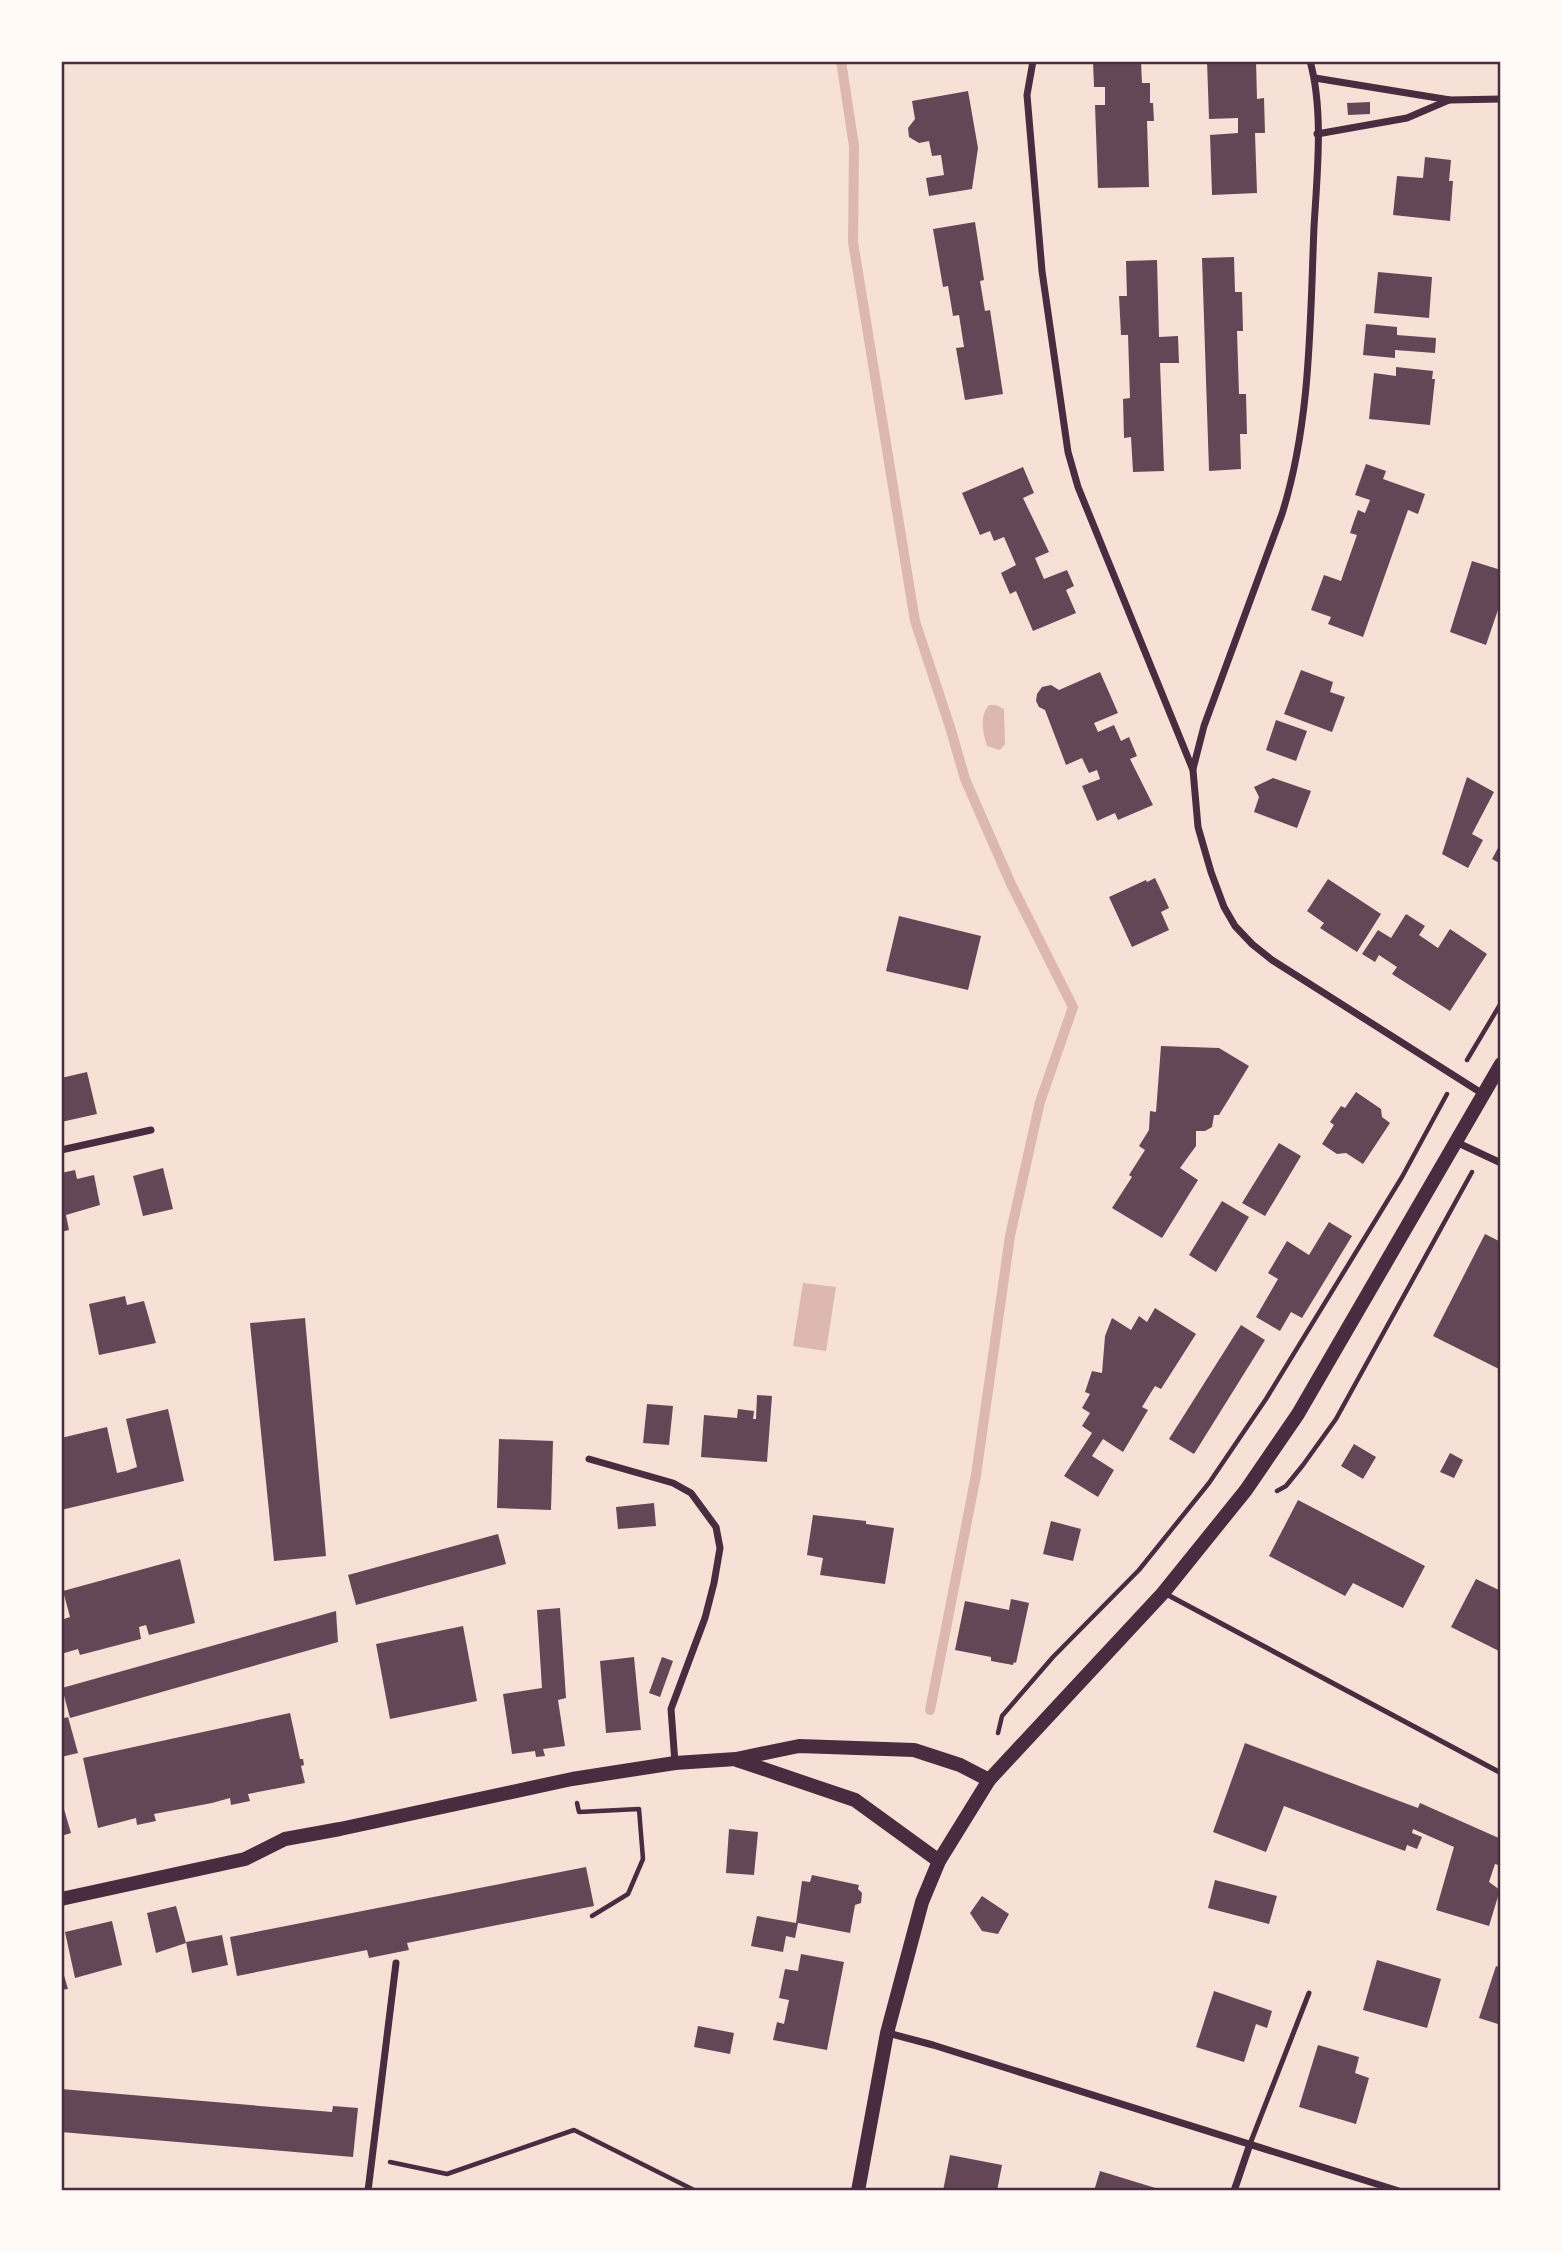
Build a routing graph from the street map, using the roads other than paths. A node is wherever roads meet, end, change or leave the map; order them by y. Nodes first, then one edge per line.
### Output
1 (1033, 61) edge
2 (1310, 61) edge
3 (1315, 78) junction
4 (1501, 99) edge
5 (1450, 100) junction
6 (1317, 134) junction
7 (1193, 770) junction
8 (1501, 1064) edge
9 (1484, 1094) junction
10 (152, 1130) dead end
11 (1455, 1142) junction
12 (61, 1150) edge
13 (1501, 1163) edge
14 (589, 1459) dead end
15 (1163, 1593) junction
16 (736, 1759) junction
17 (675, 1763) junction
18 (1501, 1773) edge
19 (989, 1780) junction
20 (939, 1861) junction
21 (61, 1899) edge
22 (396, 1963) dead end
23 (1309, 1993) dead end
24 (887, 2033) junction
25 (1250, 2144) junction
26 (368, 2191) edge
27 (858, 2191) edge
28 (1234, 2191) edge
29 (1399, 2191) edge

1 - 7 street
2 - 3 street
3 - 5 street
3 - 6 street
4 - 5 street
5 - 6 street
6 - 7 street
7 - 9 street
8 - 9 main road
9 - 11 main road
10 - 12 street
11 - 13 street
11 - 15 main road
14 - 17 street
15 - 18 lane
15 - 19 main road
16 - 17 main road
16 - 19 main road
16 - 20 main road
17 - 21 main road
19 - 20 main road
20 - 24 main road
22 - 26 street
23 - 25 lane
24 - 25 street
24 - 27 main road
25 - 28 street
25 - 29 street

